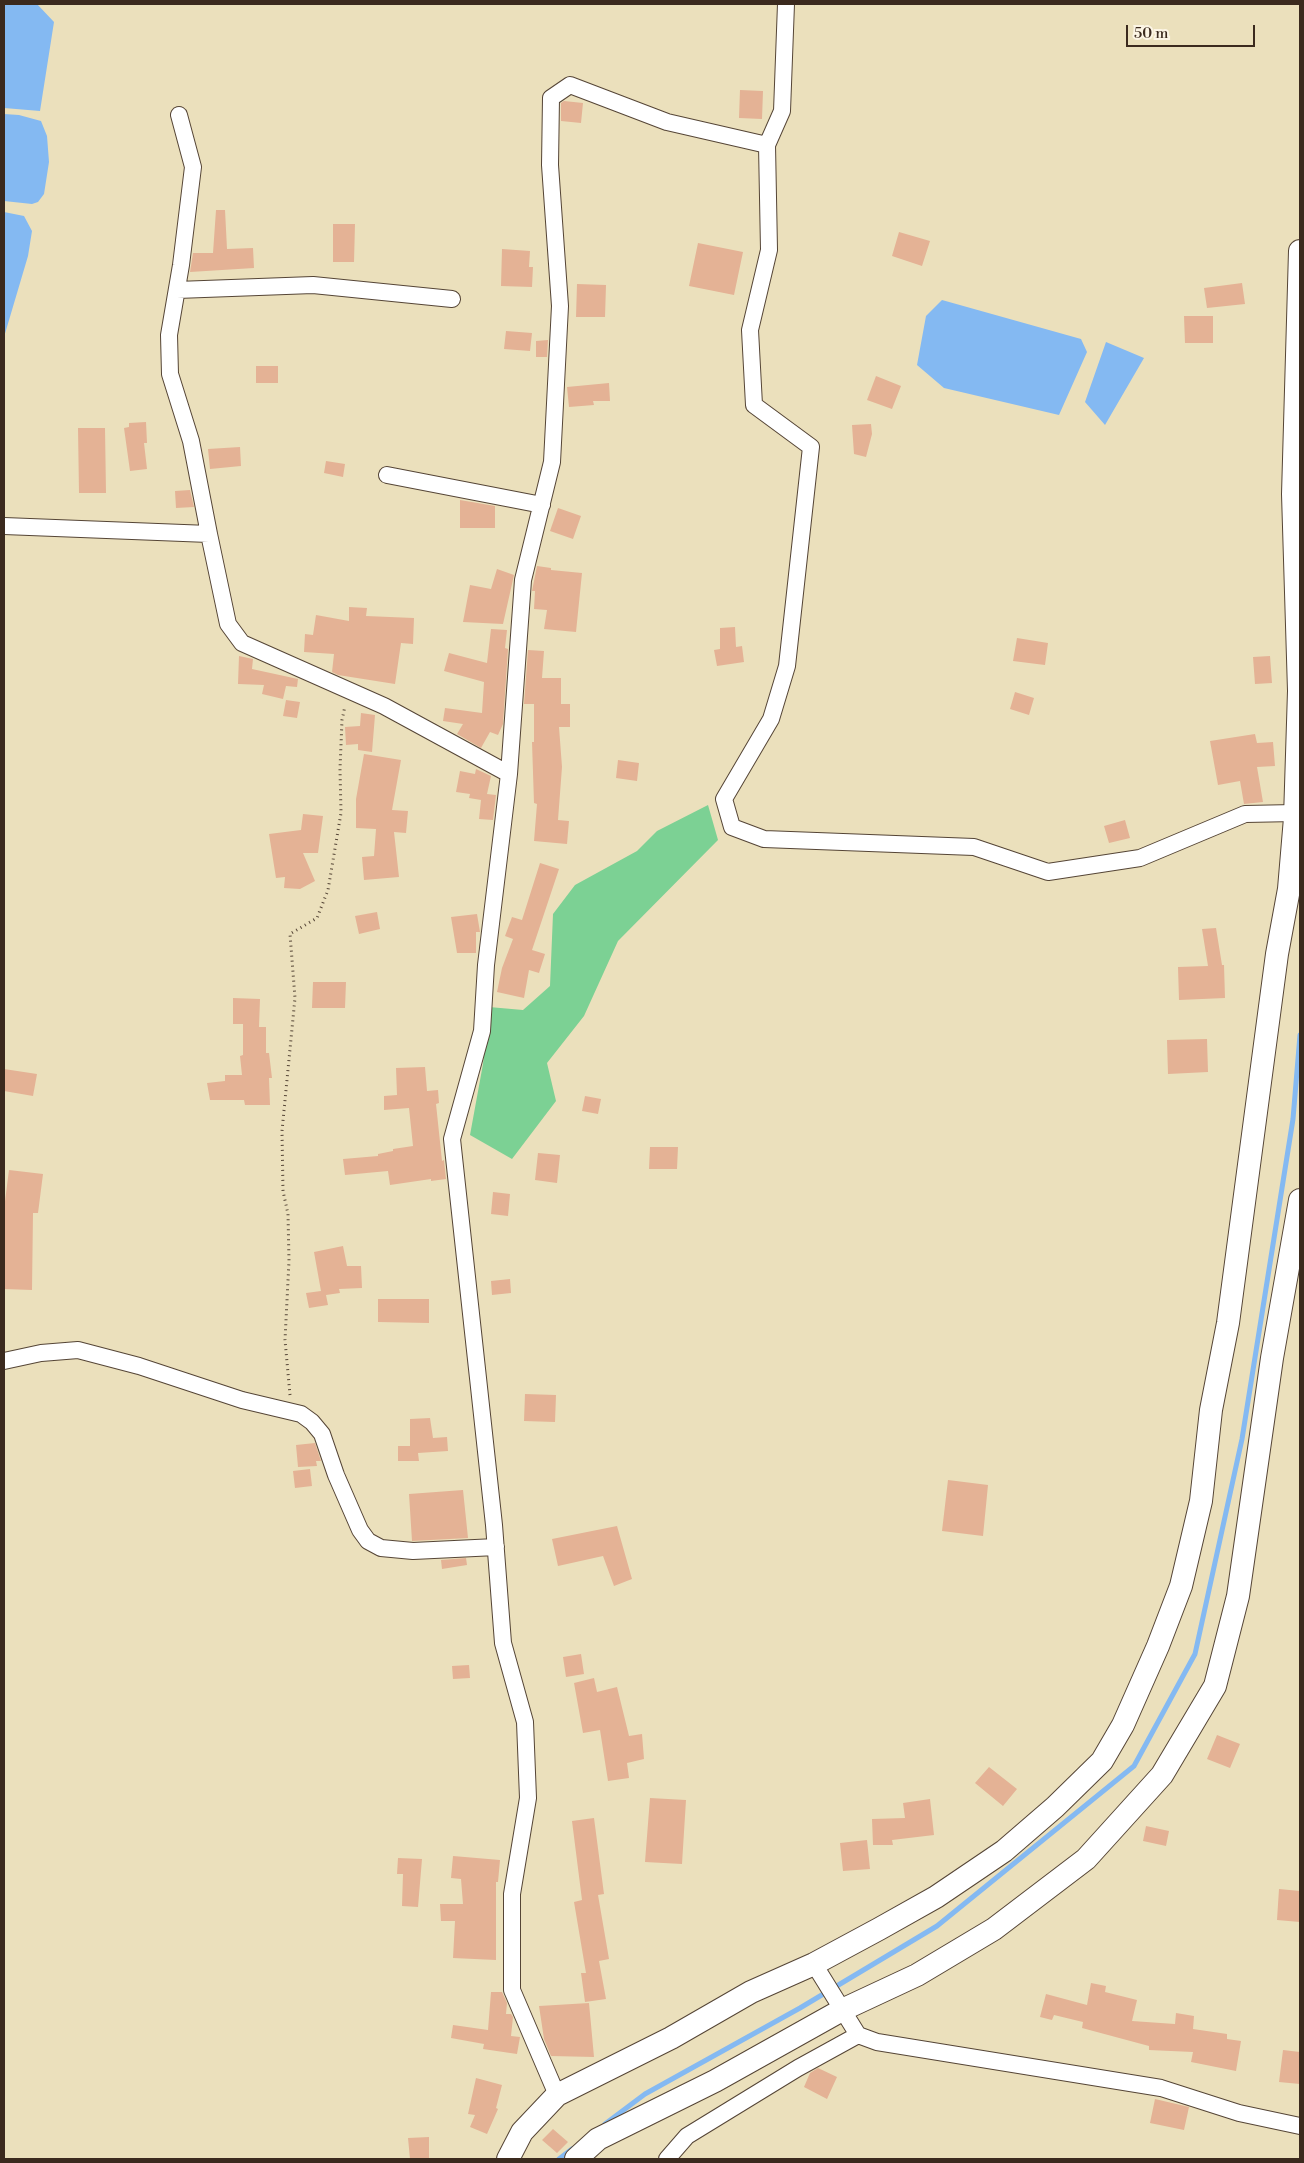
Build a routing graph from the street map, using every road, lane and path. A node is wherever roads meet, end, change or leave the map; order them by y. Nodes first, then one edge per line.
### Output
1 (786, 4) edge
2 (179, 115) dead end
3 (767, 145) junction
4 (1300, 252) edge
5 (177, 290) junction
6 (452, 299) dead end
7 (387, 474) dead end
8 (542, 505) junction
9 (4, 526) edge
10 (209, 534) junction
11 (350, 690) junction
12 (509, 774) junction
13 (1296, 813) junction
14 (1300, 1200) edge
15 (4, 1361) edge
16 (292, 1411) junction
17 (496, 1547) junction
18 (819, 1971) junction
19 (839, 2005) junction
20 (858, 2035) junction
21 (557, 2095) junction
22 (1300, 2126) edge
23 (508, 2159) edge
24 (576, 2159) edge
25 (668, 2159) edge

1 - 3 street
2 - 5 street
3 - 8 street
3 - 13 street
4 - 13 main road
5 - 6 street
5 - 10 street
7 - 8 street
8 - 12 street
9 - 10 street
10 - 11 street
11 - 12 street
11 - 16 path
12 - 17 street
13 - 18 main road
14 - 19 main road
15 - 16 street
16 - 17 street
17 - 21 street
18 - 19 street
18 - 21 main road
19 - 20 street
19 - 24 main road
20 - 22 street
20 - 25 street
21 - 23 main road

